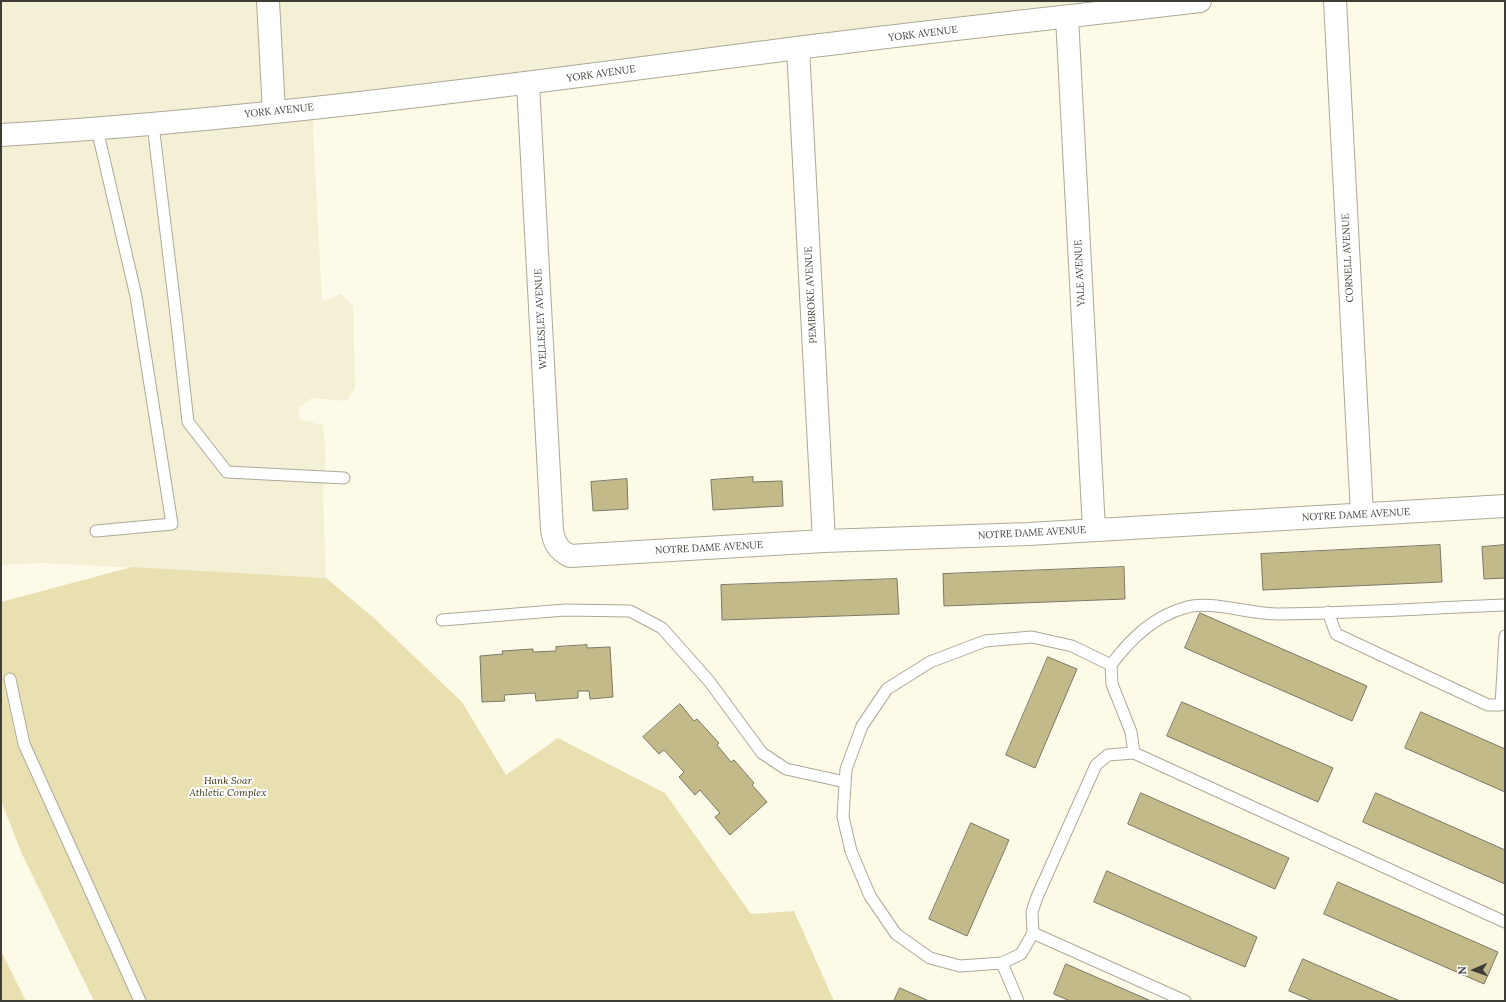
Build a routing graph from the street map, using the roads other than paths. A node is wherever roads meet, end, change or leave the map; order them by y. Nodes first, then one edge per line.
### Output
1 (268, 1) edge
2 (1200, 1) edge
3 (1335, 1) edge
4 (1067, 16) junction
5 (798, 48) junction
6 (528, 84) junction
7 (274, 112) junction
8 (153, 124) junction
9 (97, 129) junction
10 (1, 135) edge
11 (344, 478) dead end
12 (1505, 506) edge
13 (1362, 514) junction
14 (1094, 530) junction
15 (96, 531) dead end
16 (824, 541) junction
17 (561, 551) joint
18 (1505, 605) edge
19 (1328, 612) junction
20 (442, 620) dead end
21 (1505, 636) edge
22 (1111, 664) junction
23 (10, 679) dead end
24 (1134, 753) junction
25 (846, 782) junction
26 (1505, 922) edge
27 (1033, 934) junction
28 (1002, 963) junction
29 (140, 1001) edge
30 (1018, 1001) edge
31 (1185, 1001) edge

1 - 7 street
2 - 4 street, YORK AVENUE
3 - 13 street, CORNELL AVENUE
4 - 5 street, YORK AVENUE
4 - 14 street, YALE AVENUE
5 - 6 street, YORK AVENUE
5 - 16 street, PEMBROKE AVENUE
6 - 7 street, YORK AVENUE
6 - 17 street, WELLESLEY AVENUE
7 - 8 street, YORK AVENUE
8 - 9 street, YORK AVENUE
8 - 11 lane
9 - 10 street, YORK AVENUE
9 - 15 lane
12 - 13 street, NOTRE DAME AVENUE
13 - 14 street, NOTRE DAME AVENUE
14 - 16 street, NOTRE DAME AVENUE
16 - 17 street, NOTRE DAME AVENUE
18 - 19 lane
19 - 21 lane
19 - 22 lane
20 - 25 lane
22 - 24 lane
22 - 25 lane
23 - 29 lane
24 - 26 lane
24 - 27 lane
25 - 28 lane
27 - 28 lane
27 - 31 lane
28 - 30 lane

